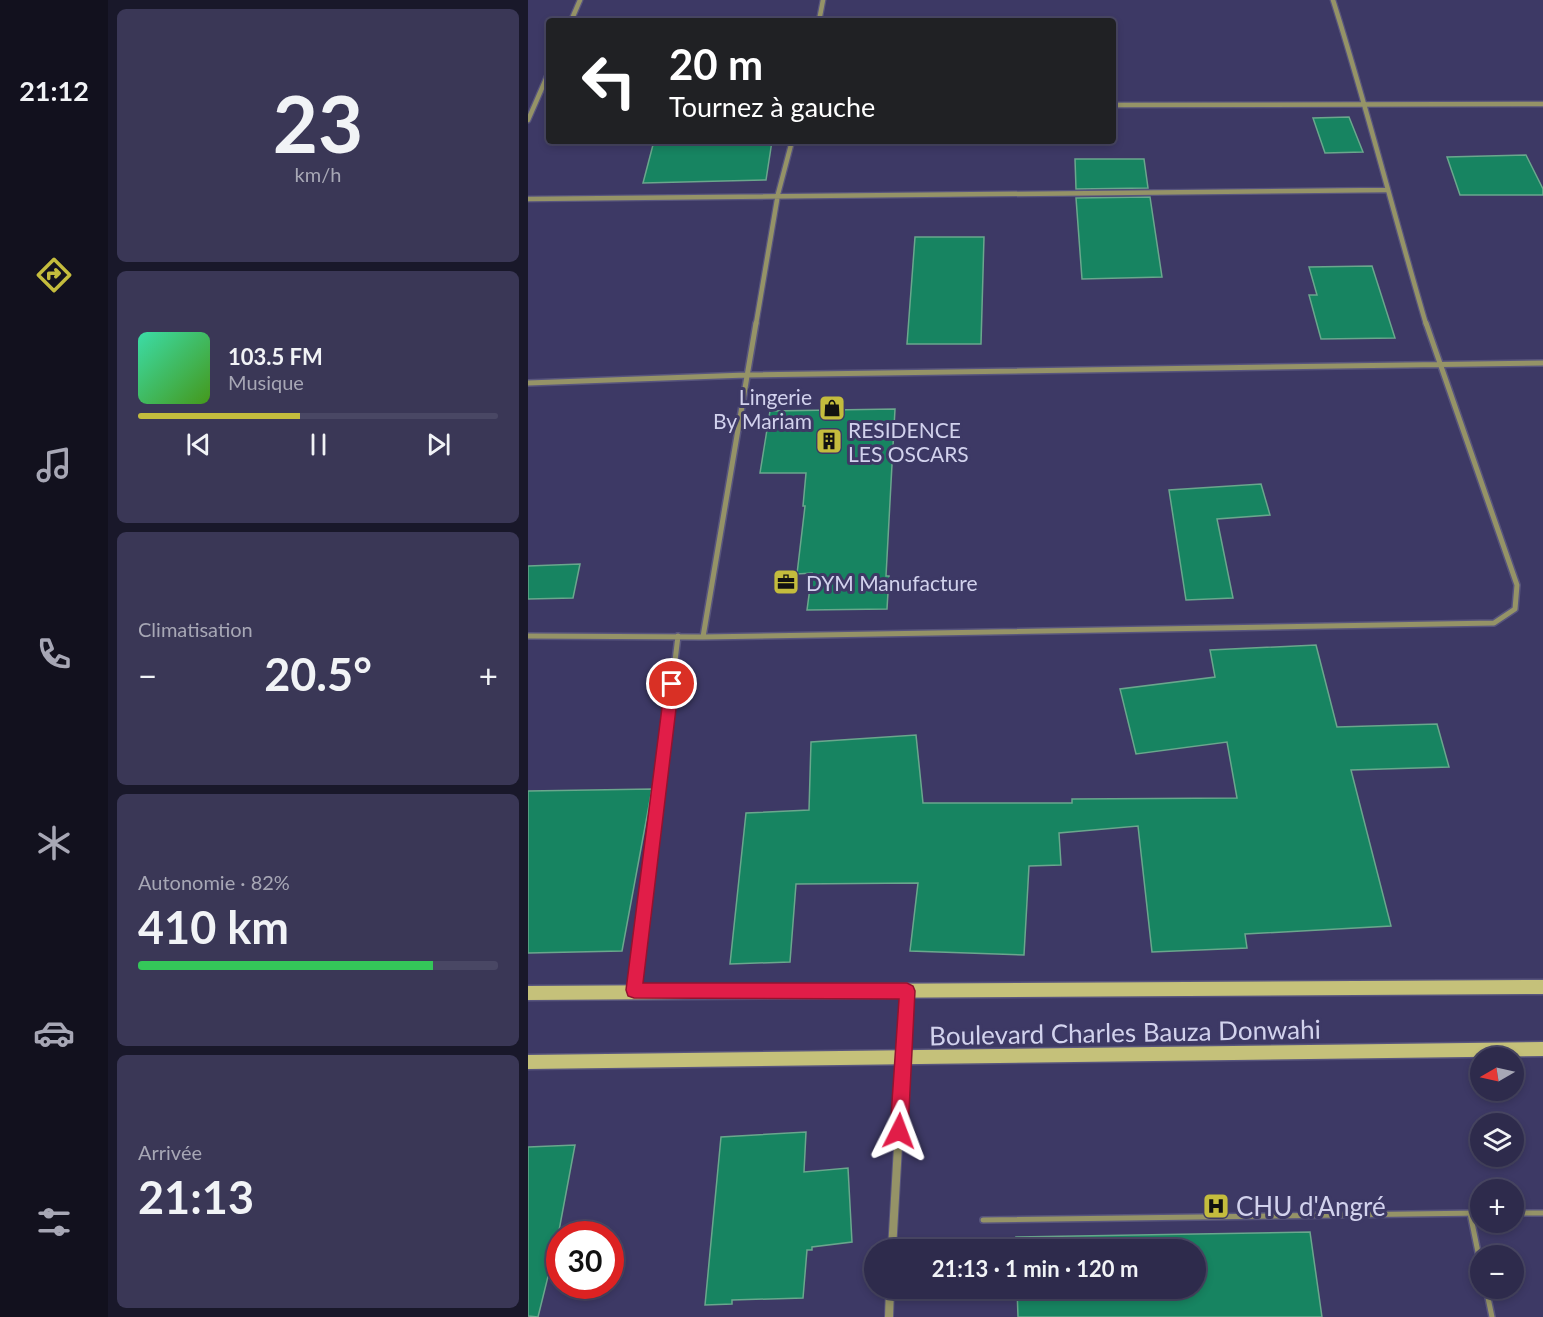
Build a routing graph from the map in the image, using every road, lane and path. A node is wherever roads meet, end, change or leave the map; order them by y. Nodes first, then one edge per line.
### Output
1 (580, 0) edge
2 (823, 0) edge
3 (1333, 0) edge
4 (572, 18) edge
5 (820, 18) edge
6 (546, 79) edge
7 (1366, 103) junction
8 (1543, 104) edge
9 (1116, 105) edge
10 (528, 120) edge
11 (791, 144) edge
12 (1386, 189) junction
13 (778, 195) junction
14 (528, 199) edge
15 (1543, 363) edge
16 (1438, 364) junction
17 (746, 375) junction
18 (528, 383) edge
19 (528, 636) edge
20 (678, 636) junction
21 (702, 637) junction
22 (1543, 987) edge
23 (634, 990) junction
24 (907, 991) junction
25 (528, 993) edge
26 (1543, 1049) edge
27 (903, 1059) junction
28 (528, 1062) edge
29 (1524, 1213) edge
30 (1543, 1213) edge
31 (1470, 1214) edge
32 (983, 1220) dead end
33 (893, 1239) edge
34 (890, 1299) edge
35 (1488, 1299) edge
36 (889, 1317) edge
37 (1492, 1317) edge

1 - 4 street
2 - 5 street
3 - 7 street
6 - 10 street
7 - 8 street
7 - 9 street
7 - 12 street
11 - 13 street
12 - 13 street
12 - 16 street
13 - 14 street
13 - 17 street
15 - 16 street
16 - 17 street
16 - 21 street
17 - 18 street
17 - 21 street
19 - 20 street
20 - 21 street
20 - 23 street
22 - 24 main road, Boulevard Charles Bauza Donwahi
23 - 24 main road, Boulevard Charles Bauza Donwahi
23 - 25 main road, Boulevard Charles Bauza Donwahi
24 - 27 street
26 - 27 main road, Boulevard Charles Bauza Donwahi
27 - 28 main road, Boulevard Charles Bauza Donwahi
27 - 33 street
29 - 30 lane
31 - 32 lane
34 - 36 street
35 - 37 lane

